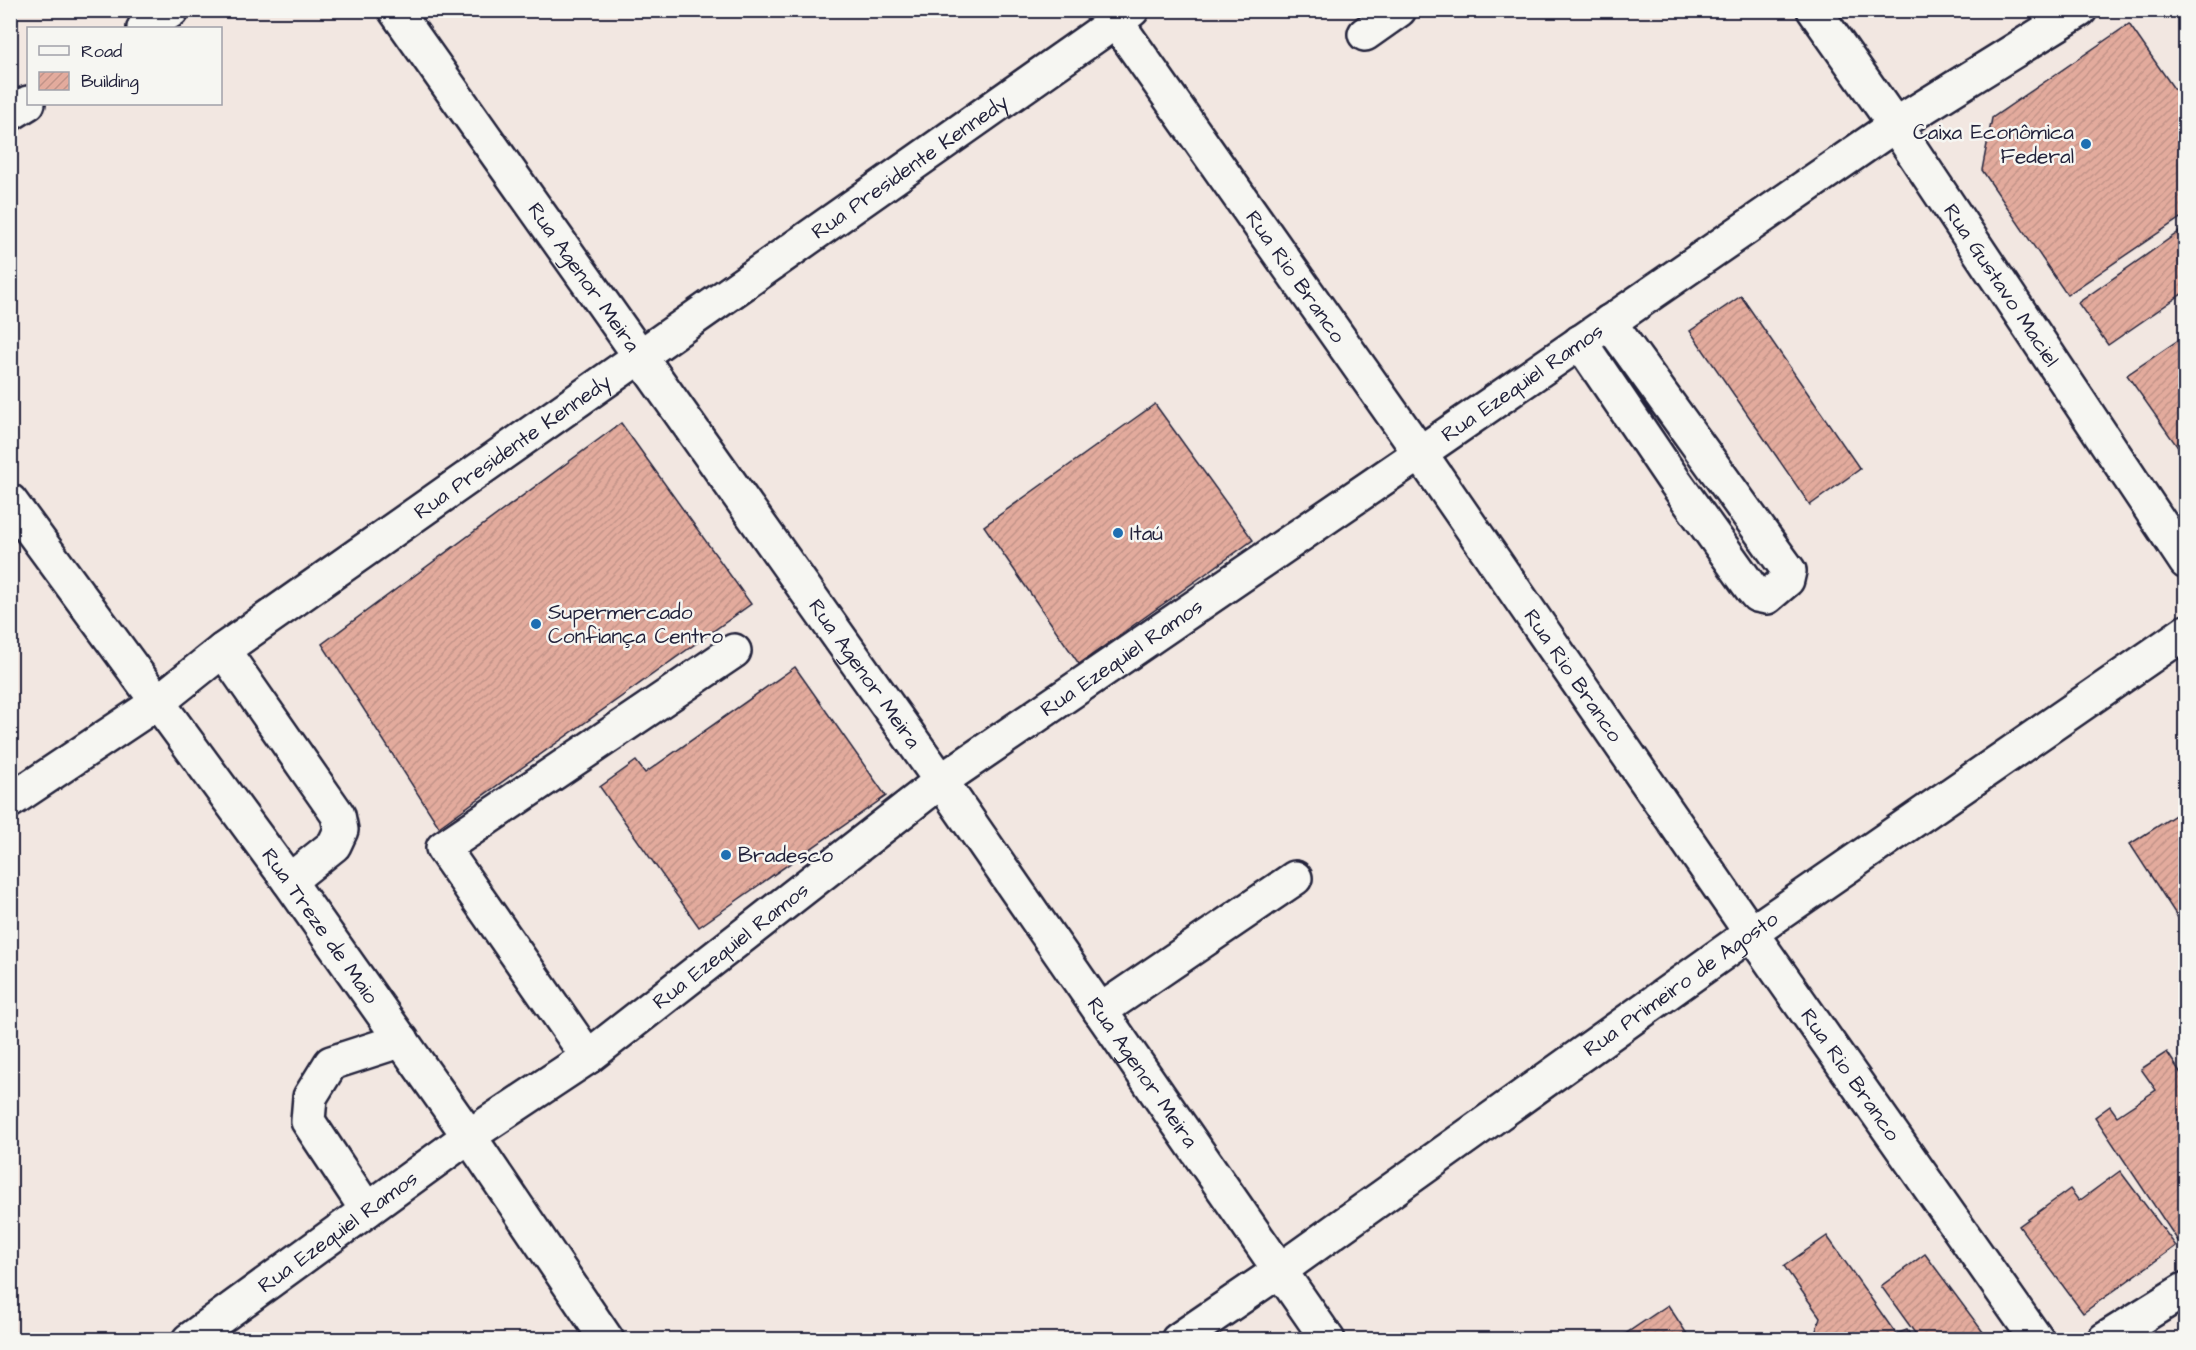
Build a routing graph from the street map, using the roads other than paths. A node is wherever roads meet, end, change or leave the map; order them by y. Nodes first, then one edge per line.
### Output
1 (172, 10) edge
2 (394, 10) edge
3 (1399, 10) edge
4 (1814, 10) edge
5 (2080, 10) edge
6 (1118, 14) edge
7 (146, 27) edge
8 (1365, 34) dead end
9 (27, 104) edge
10 (10, 114) edge
11 (1895, 124) junction
12 (1610, 322) junction
13 (1580, 342) junction
14 (640, 356) junction
15 (1420, 453) junction
16 (18, 510) edge
17 (2186, 562) edge
18 (2186, 632) edge
19 (223, 650) junction
20 (734, 651) dead end
21 (158, 702) junction
22 (941, 781) junction
23 (10, 801) edge
24 (1295, 878) dead end
25 (289, 881) junction
26 (1751, 933) junction
27 (1100, 1011) junction
28 (402, 1040) junction
29 (588, 1057) junction
30 (469, 1136) junction
31 (367, 1210) junction
32 (1280, 1271) junction
33 (2186, 1289) edge
34 (189, 1340) edge
35 (607, 1340) edge
36 (1178, 1340) edge
37 (1328, 1340) edge
38 (2037, 1340) edge
39 (2104, 1340) edge

1 - 7 street
2 - 14 street, Rua Agenor Meira
3 - 8 street
4 - 11 street, Rua Gustavo Maciel
5 - 11 street, Rua Ezequiel Ramos
6 - 14 street, Rua Presidente Kennedy
6 - 15 street, Rua Rio Branco
9 - 10 street
11 - 12 street, Rua Ezequiel Ramos
11 - 17 street, Rua Gustavo Maciel
12 - 13 street, Rua Ezequiel Ramos
12 - 13 street
13 - 15 street, Rua Ezequiel Ramos
14 - 19 street, Rua Presidente Kennedy
14 - 22 street, Rua Agenor Meira
15 - 22 street, Rua Ezequiel Ramos
15 - 26 street, Rua Rio Branco
16 - 21 street, Rua Treze de Maio
18 - 26 street, Rua Primeiro de Agosto
19 - 21 street, Rua Presidente Kennedy
19 - 25 street
20 - 29 street
21 - 23 street, Rua Presidente Kennedy
21 - 25 street, Rua Treze de Maio
22 - 27 street, Rua Agenor Meira
22 - 29 street, Rua Ezequiel Ramos
24 - 27 street
25 - 28 street, Rua Treze de Maio
26 - 32 street, Rua Primeiro de Agosto
26 - 38 street, Rua Rio Branco
27 - 32 street, Rua Agenor Meira
28 - 30 street, Rua Treze de Maio
28 - 31 street
29 - 30 street, Rua Ezequiel Ramos
30 - 31 street, Rua Ezequiel Ramos
30 - 35 street, Rua Treze de Maio
31 - 34 street, Rua Ezequiel Ramos
32 - 36 street, Rua Primeiro de Agosto
32 - 37 street, Rua Agenor Meira
33 - 39 street

